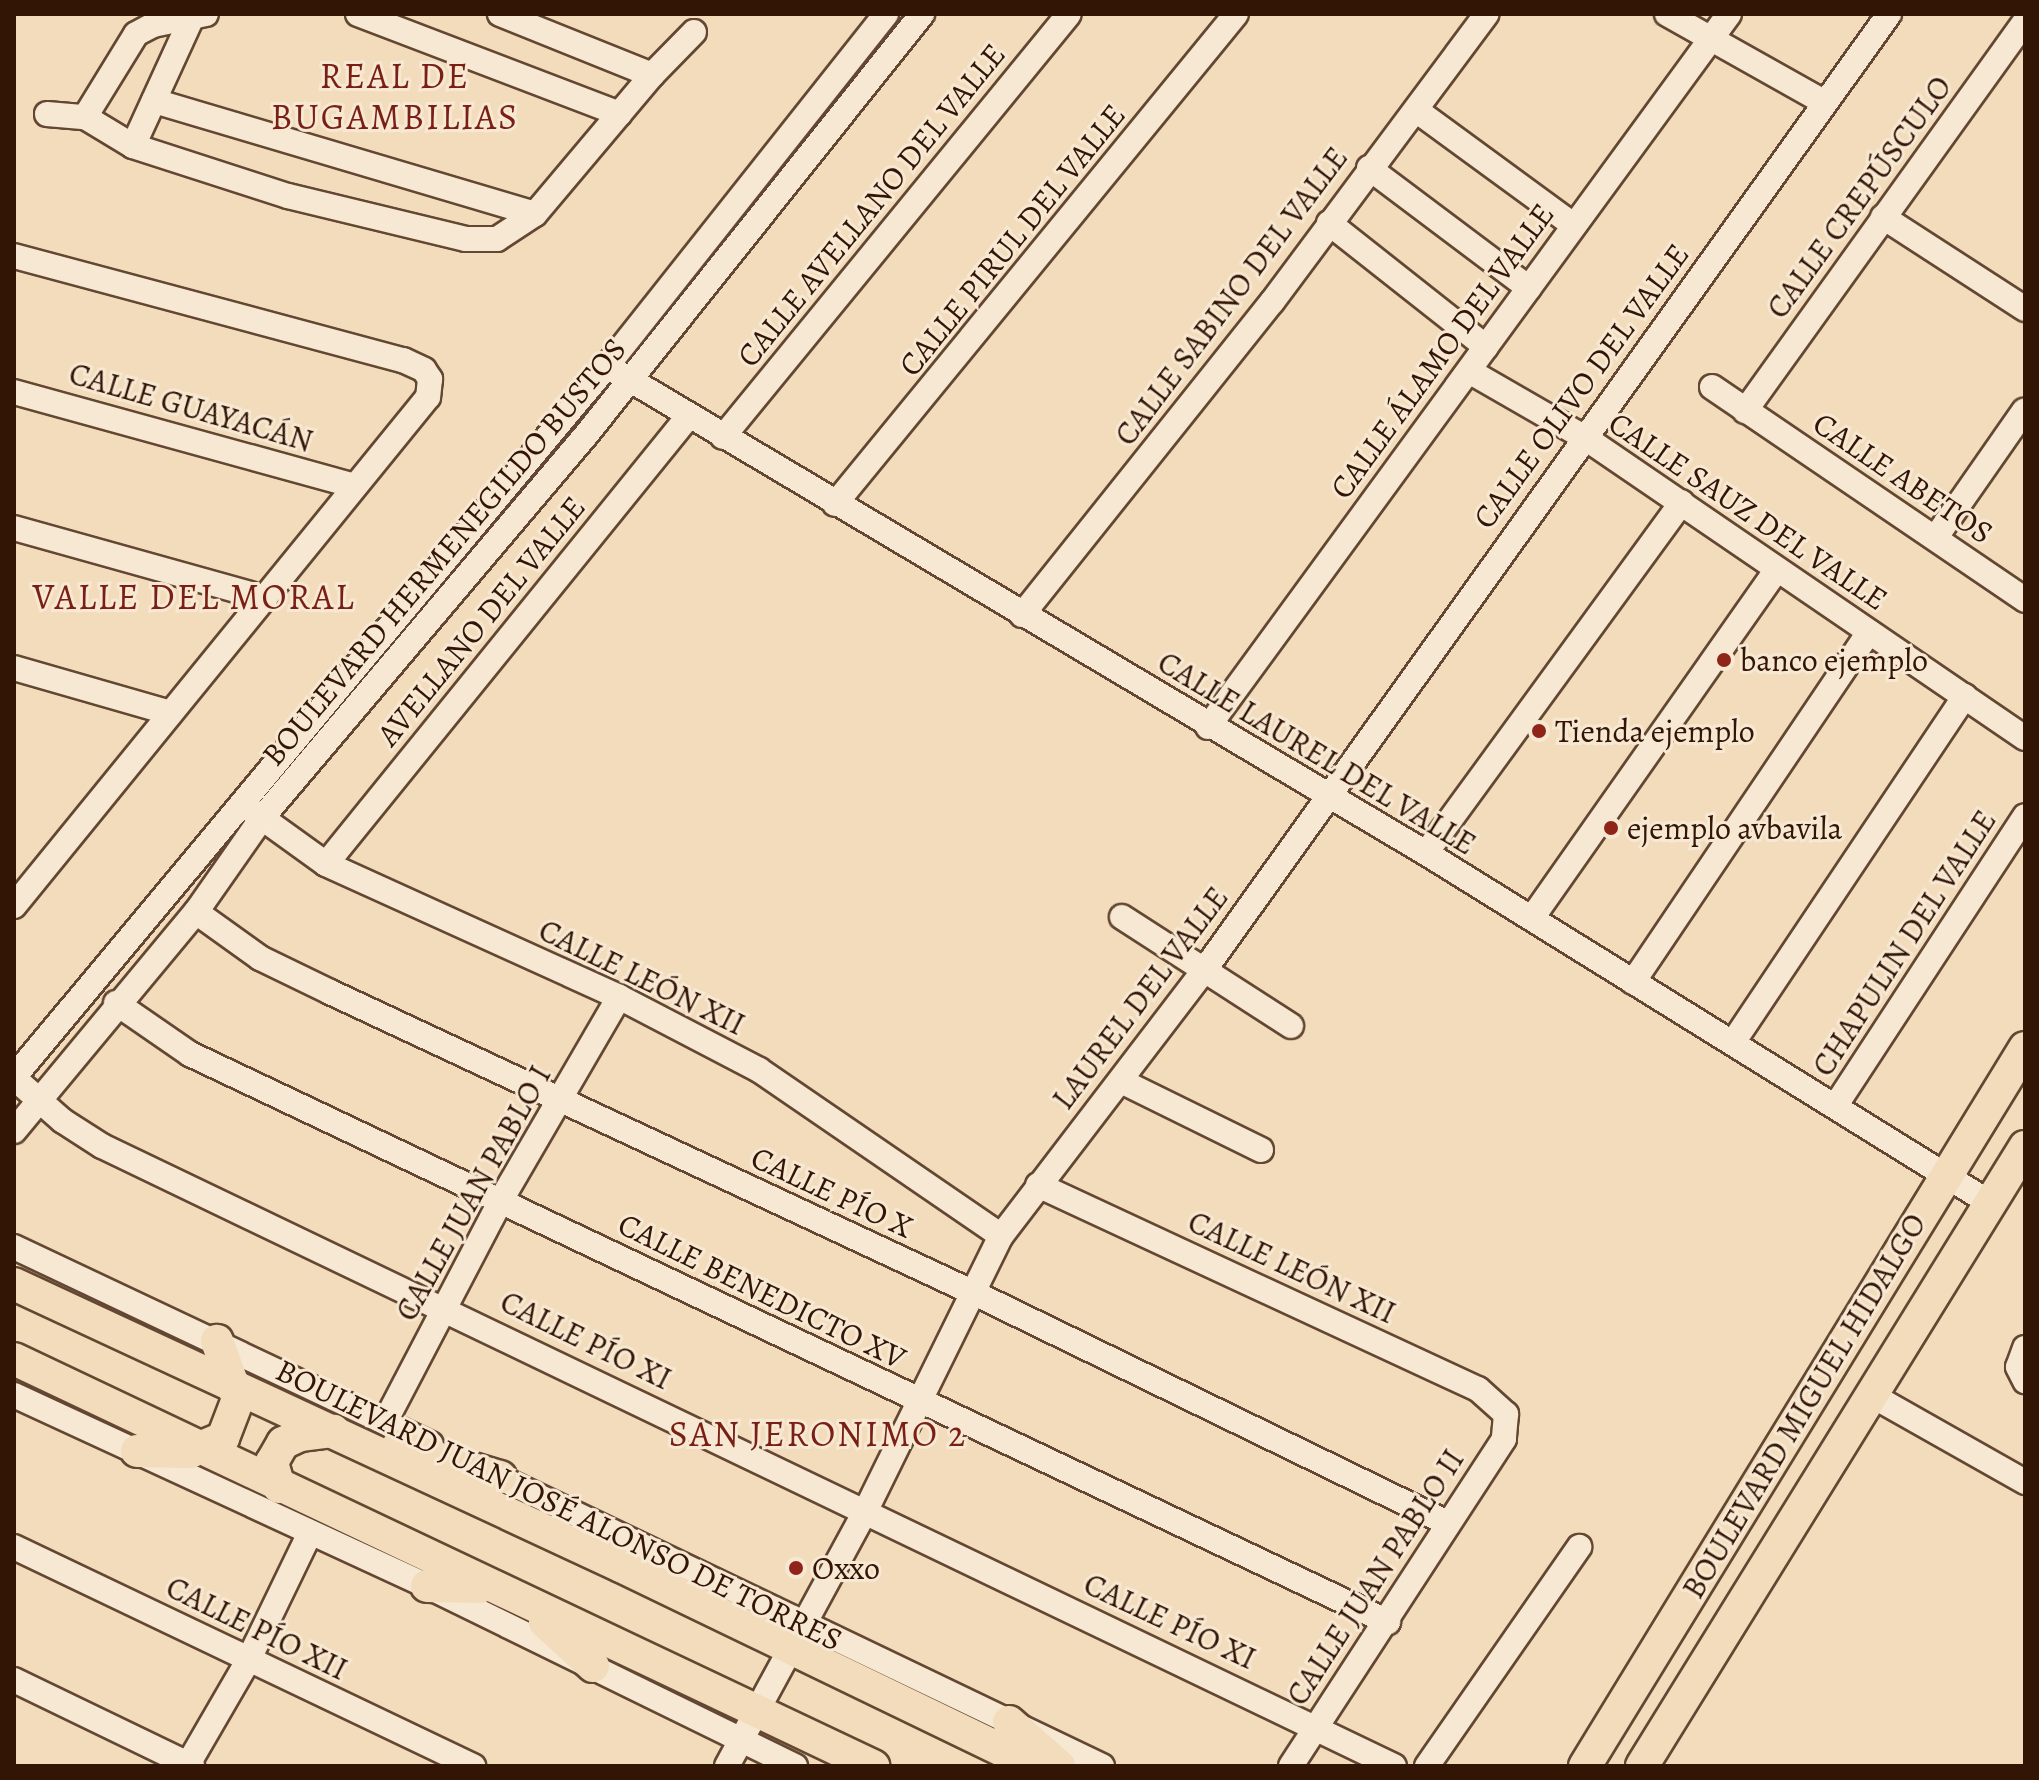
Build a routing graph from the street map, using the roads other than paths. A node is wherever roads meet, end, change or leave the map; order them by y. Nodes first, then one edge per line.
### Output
1 (358, 14) edge
2 (500, 14) edge
3 (858, 14) edge
4 (888, 14) edge
5 (1069, 14) edge
6 (1236, 14) edge
7 (1487, 14) edge
8 (1667, 14) edge
9 (1729, 14) edge
10 (1889, 14) edge
11 (199, 16) edge
12 (919, 19) edge
13 (2025, 21) edge
14 (694, 32) dead end
15 (1711, 39) junction
16 (862, 48) junction
17 (652, 75) junction
18 (154, 101) junction
19 (1824, 102) junction
20 (1416, 110) junction
21 (47, 114) dead end
22 (620, 114) junction
23 (85, 117) junction
24 (133, 146) junction
25 (1369, 168) junction
26 (535, 214) junction
27 (1883, 217) junction
28 (1329, 223) junction
29 (1573, 225) junction
30 (14, 256) edge
31 (1529, 288) junction
32 (2025, 309) edge
33 (1486, 347) junction
34 (607, 366) junction
35 (1469, 371) junction
36 (628, 383) junction
37 (1712, 387) dead end
38 (14, 392) edge
39 (1745, 411) junction
40 (2024, 411) edge
41 (687, 418) junction
42 (723, 437) junction
43 (1584, 437) junction
44 (351, 485) junction
45 (1682, 502) junction
46 (835, 504) junction
47 (14, 528) edge
48 (1936, 537) junction
49 (1777, 569) junction
50 (265, 598) junction
51 (2025, 600) edge
52 (1022, 615) junction
53 (1869, 632) junction
54 (14, 668) edge
55 (1965, 696) junction
56 (171, 713) junction
57 (1208, 727) junction
58 (2025, 738) edge
59 (1325, 795) junction
60 (240, 801) junction
61 (2025, 816) edge
62 (261, 819) junction
63 (1426, 853) junction
64 (326, 864) junction
65 (14, 906) edge
66 (196, 912) junction
67 (1122, 917) dead end
68 (1532, 918) junction
69 (1203, 972) junction
70 (1633, 982) junction
71 (619, 997) junction
72 (116, 1003) junction
73 (1291, 1026) dead end
74 (1734, 1041) junction
75 (2025, 1048) edge
76 (14, 1077) edge
77 (1121, 1081) junction
78 (37, 1100) junction
79 (560, 1100) junction
80 (1836, 1105) junction
81 (14, 1131) edge
82 (2025, 1147) edge
83 (1261, 1150) dead end
84 (1946, 1175) junction
85 (1038, 1185) junction
86 (501, 1200) junction
87 (1990, 1203) junction
88 (1001, 1236) junction
89 (14, 1247) edge
90 (14, 1284) edge
91 (972, 1292) junction
92 (445, 1308) junction
93 (217, 1341) junction
94 (2025, 1348) edge
95 (14, 1359) edge
96 (2025, 1381) edge
97 (234, 1386) junction
98 (14, 1395) edge
99 (1873, 1396) junction
100 (917, 1401) junction
101 (1508, 1421) joint
102 (385, 1422) junction
103 (326, 1430) junction
104 (202, 1450) junction
105 (137, 1451) junction
106 (500, 1477) junction
107 (2025, 1482) edge
108 (279, 1487) junction
109 (866, 1510) junction
110 (1447, 1523) junction
111 (310, 1533) junction
112 (14, 1547) edge
113 (1579, 1547) dead end
114 (427, 1586) junction
115 (492, 1587) junction
116 (522, 1601) junction
117 (1388, 1622) junction
118 (798, 1636) junction
119 (249, 1659) junction
120 (593, 1666) junction
121 (14, 1680) edge
122 (757, 1711) junction
123 (1009, 1722) junction
124 (1316, 1726) junction
125 (741, 1741) junction
126 (189, 1765) edge
127 (473, 1766) edge
128 (727, 1766) edge
129 (795, 1766) edge
130 (873, 1766) edge
131 (1035, 1766) edge
132 (1059, 1766) edge
133 (1102, 1766) edge
134 (1291, 1766) edge
135 (1394, 1766) edge
136 (1427, 1766) edge
137 (1585, 1766) edge
138 (1642, 1766) edge

1 - 22 street
2 - 17 street
3 - 16 street
4 - 12 street
4 - 16 street, BOULEVARD HERMENEGILDO BUSTOS
5 - 42 street, CALLE AVELLANO DEL VALLE
6 - 46 street, CALLE PIRUL DEL VALLE
7 - 20 street, CALLE SABINO DEL VALLE
8 - 15 street
9 - 15 street, CALLE ÁLAMO DEL VALLE
10 - 19 street, CALLE OLIVO DEL VALLE
11 - 18 street
11 - 23 street
12 - 36 street, BOULEVARD HERMENEGILDO BUSTOS
13 - 27 street, CALLE CREPÚSCULO
14 - 17 street
15 - 19 street
15 - 29 street, CALLE ÁLAMO DEL VALLE
16 - 34 street, BOULEVARD HERMENEGILDO BUSTOS
17 - 22 street
18 - 24 street
18 - 26 street
19 - 43 street, CALLE OLIVO DEL VALLE
20 - 25 street, CALLE SABINO DEL VALLE
20 - 29 street
21 - 23 street
22 - 26 street
23 - 24 street
24 - 26 street
25 - 28 street, CALLE SABINO DEL VALLE
25 - 31 street
27 - 32 street
27 - 39 street, CALLE CREPÚSCULO
28 - 33 street
28 - 52 street, CALLE SABINO DEL VALLE
29 - 31 street, CALLE ÁLAMO DEL VALLE
30 - 44 street
31 - 33 street, CALLE ÁLAMO DEL VALLE
33 - 35 street, CALLE ÁLAMO DEL VALLE
34 - 36 street, CALLE LAUREL DEL VALLE
34 - 60 street, BOULEVARD HERMENEGILDO BUSTOS
35 - 43 street, CALLE SAUZ DEL VALLE
35 - 57 street, CALLE ÁLAMO DEL VALLE
36 - 41 street, CALLE LAUREL DEL VALLE
36 - 62 street, BOULEVARD HERMENEGILDO BUSTOS
37 - 39 street, CALLE ABETOS
38 - 44 street, CALLE GUAYACÁN
39 - 48 street, CALLE ABETOS
40 - 48 street
41 - 42 street, CALLE LAUREL DEL VALLE
41 - 64 street, AVELLANO DEL VALLE
42 - 46 street, CALLE LAUREL DEL VALLE
43 - 45 street, CALLE SAUZ DEL VALLE
43 - 59 street, CALLE OLIVO DEL VALLE
44 - 50 street
45 - 49 street, CALLE SAUZ DEL VALLE
45 - 63 street
46 - 52 street, CALLE LAUREL DEL VALLE
47 - 50 street
48 - 51 street, CALLE ABETOS
49 - 53 street, CALLE SAUZ DEL VALLE
49 - 68 street
50 - 56 street
52 - 57 street, CALLE LAUREL DEL VALLE
53 - 55 street, CALLE SAUZ DEL VALLE
53 - 70 street
54 - 56 street
55 - 58 street, CALLE SAUZ DEL VALLE
55 - 74 street
56 - 65 street
57 - 59 street, CALLE LAUREL DEL VALLE
59 - 63 street, CALLE LAUREL DEL VALLE
59 - 69 street, LAUREL DEL VALLE
60 - 62 street, CALLE LEÓN XII
60 - 76 street, BOULEVARD HERMENEGILDO BUSTOS
61 - 80 street, CHAPULIN DEL VALLE
62 - 64 street, CALLE LEÓN XII
62 - 66 street, BOULEVARD HERMENEGILDO BUSTOS
63 - 68 street, CALLE LAUREL DEL VALLE
64 - 71 street, CALLE LEÓN XII
66 - 72 street, BOULEVARD HERMENEGILDO BUSTOS
66 - 79 street, CALLE PÍO X
67 - 69 street
68 - 70 street, CALLE LAUREL DEL VALLE
69 - 73 street
69 - 77 street, LAUREL DEL VALLE
70 - 74 street, CALLE LAUREL DEL VALLE
71 - 79 street, CALLE JUAN PABLO I
71 - 88 street, CALLE LEÓN XII
72 - 78 street, BOULEVARD HERMENEGILDO BUSTOS
72 - 86 street, CALLE BENEDICTO XV
74 - 80 street, CALLE LAUREL DEL VALLE
75 - 84 main road, BOULEVARD MIGUEL HIDALGO
76 - 78 street, CALLE PÍO XI
77 - 83 street
77 - 85 street, LAUREL DEL VALLE
78 - 81 street, BOULEVARD HERMENEGILDO BUSTOS
78 - 92 street, CALLE PÍO XI
79 - 86 street, CALLE JUAN PABLO I
79 - 91 street, CALLE PÍO X
80 - 84 street, CALLE LAUREL DEL VALLE
82 - 87 main road, BOULEVARD MIGUEL HIDALGO
84 - 87 street, CALLE LAUREL DEL VALLE
84 - 137 main road, BOULEVARD MIGUEL HIDALGO
85 - 88 street, LAUREL DEL VALLE
85 - 101 street, CALLE LEÓN XII
86 - 92 street, CALLE JUAN PABLO I
86 - 100 street, CALLE BENEDICTO XV
87 - 99 main road, BOULEVARD MIGUEL HIDALGO
88 - 91 street, LAUREL DEL VALLE
89 - 93 street, BOULEVARD JUAN JOSÉ ALONSO DE TORRES
90 - 97 main road, BOULEVARD JUAN JOSÉ ALONSO DE TORRES
91 - 100 street, LAUREL DEL VALLE
91 - 110 street, CALLE PÍO X
92 - 102 street, CALLE JUAN PABLO I
92 - 109 street, CALLE PÍO XI
93 - 97 main road
93 - 102 street, BOULEVARD JUAN JOSÉ ALONSO DE TORRES
94 - 96 street
95 - 104 main road
97 - 103 main road, BOULEVARD JUAN JOSÉ ALONSO DE TORRES
97 - 104 main road
98 - 105 street
99 - 107 street
99 - 138 main road, BOULEVARD MIGUEL HIDALGO
100 - 109 street, LAUREL DEL VALLE
100 - 117 street, CALLE BENEDICTO XV
101 - 110 street, CALLE JUAN PABLO II
102 - 106 street, BOULEVARD JUAN JOSÉ ALONSO DE TORRES
103 - 106 main road
103 - 108 main road
103 - 118 main road, BOULEVARD JUAN JOSÉ ALONSO DE TORRES
104 - 105 main road
104 - 108 main road
105 - 111 street
106 - 118 street, BOULEVARD JUAN JOSÉ ALONSO DE TORRES
108 - 115 main road
109 - 118 street, LAUREL DEL VALLE
109 - 124 street, CALLE PÍO XI
110 - 117 street, CALLE JUAN PABLO II
111 - 114 street
111 - 119 street
112 - 119 street, CALLE PÍO XII
113 - 136 street
114 - 115 main road
114 - 120 street
115 - 116 main road
116 - 120 main road
116 - 122 main road
117 - 124 street, CALLE JUAN PABLO II
118 - 122 street, LAUREL DEL VALLE
118 - 123 street, BOULEVARD JUAN JOSÉ ALONSO DE TORRES
118 - 131 main road, BOULEVARD JUAN JOSÉ ALONSO DE TORRES
119 - 126 street
119 - 127 street, CALLE PÍO XII
120 - 125 street
121 - 126 street
122 - 125 street, LAUREL DEL VALLE
122 - 130 main road
123 - 132 main road
123 - 133 street, BOULEVARD JUAN JOSÉ ALONSO DE TORRES
124 - 134 street, CALLE JUAN PABLO II
124 - 135 street, CALLE PÍO XI
125 - 128 street, LAUREL DEL VALLE
125 - 129 street

